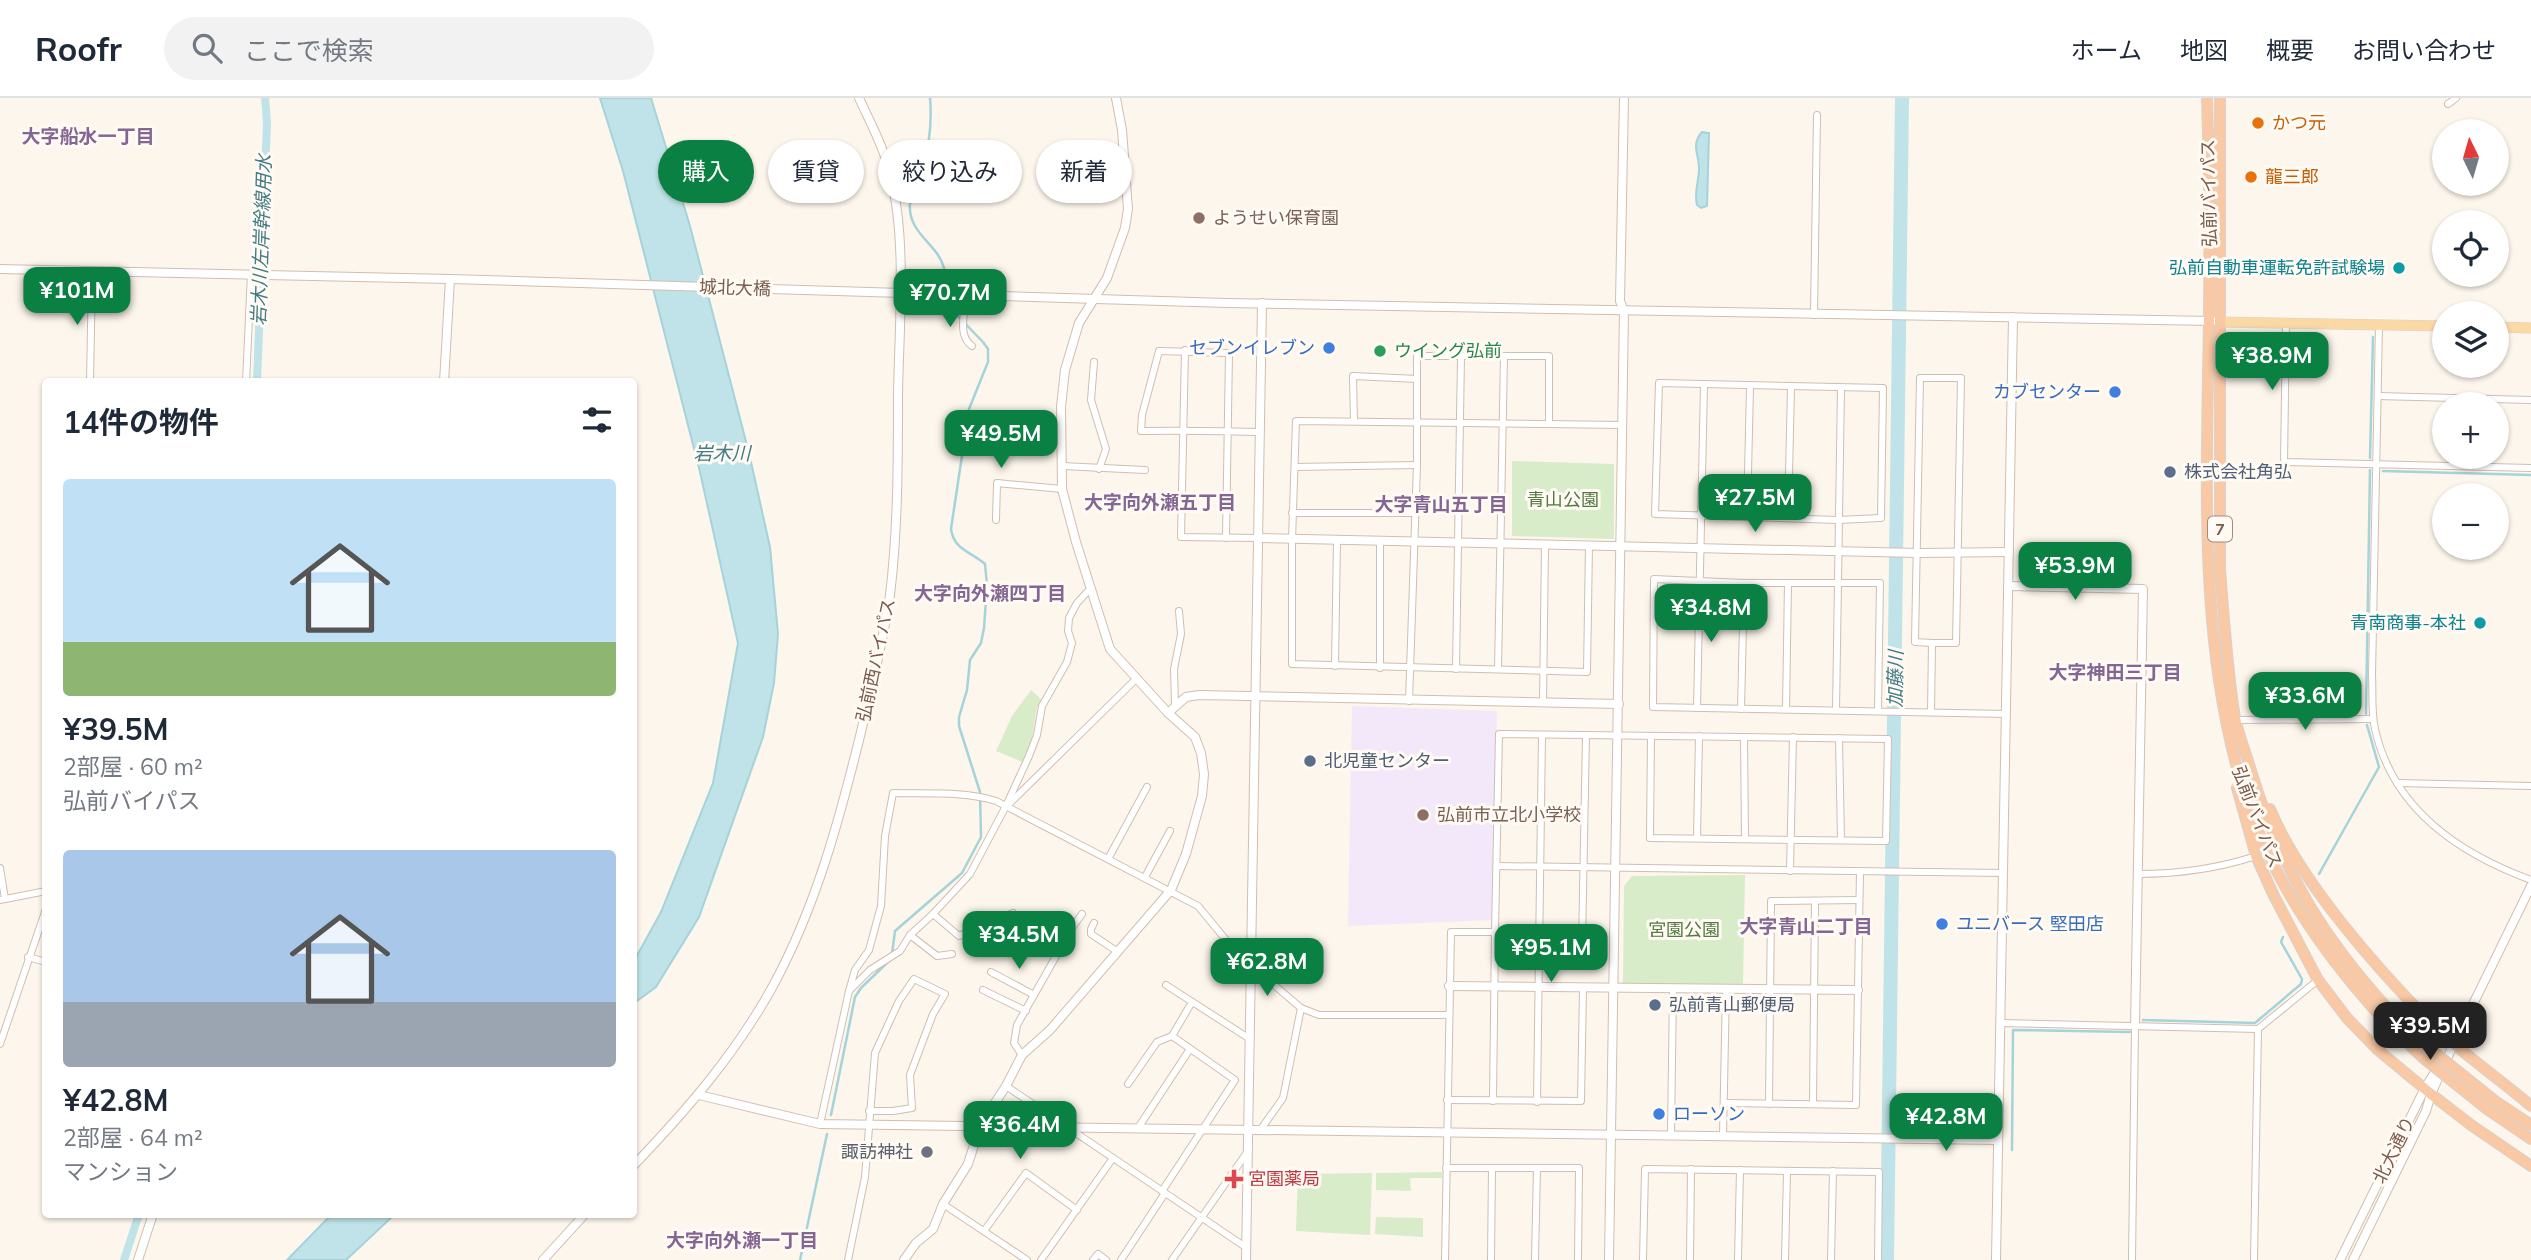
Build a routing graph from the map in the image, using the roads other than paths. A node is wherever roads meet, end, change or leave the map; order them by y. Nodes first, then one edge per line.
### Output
1 (859, 98) edge
2 (1116, 98) edge
3 (1624, 98) edge
4 (2207, 98) edge
5 (2220, 98) edge
6 (2456, 98) edge
7 (2448, 104) dead end
8 (1817, 115) dead end
9 (0, 269) edge
10 (92, 271) junction
11 (253, 274) junction
12 (450, 279) junction
13 (900, 294) junction
14 (966, 295) junction
15 (1094, 299) junction
16 (1262, 303) junction
17 (1624, 312) junction
18 (1814, 314) junction
19 (2013, 317) junction
20 (2209, 321) junction
21 (2221, 322) junction
22 (2286, 323) junction
23 (2379, 325) junction
24 (2432, 326) edge
25 (2509, 327) edge
26 (2531, 328) edge
27 (972, 346) dead end
28 (1185, 350) junction
29 (1461, 356) junction
30 (1504, 356) junction
31 (1094, 362) dead end
32 (90, 378) edge
33 (246, 378) edge
34 (444, 378) edge
35 (1417, 379) junction
36 (1703, 386) junction
37 (1750, 387) junction
38 (1791, 387) junction
39 (1841, 388) junction
40 (2378, 396) junction
41 (2531, 400) edge
42 (1354, 421) junction
43 (1416, 422) junction
44 (1459, 423) junction
45 (1504, 423) junction
46 (1549, 424) junction
47 (1623, 425) junction
48 (1183, 430) junction
49 (1228, 431) junction
50 (1260, 432) junction
51 (2377, 464) junction
52 (1417, 465) junction
53 (1062, 466) junction
54 (1295, 467) junction
55 (2531, 468) edge
56 (1099, 469) junction
57 (1146, 470) dead end
58 (1062, 489) junction
59 (1293, 513) junction
60 (1415, 513) junction
61 (1700, 516) junction
62 (1747, 517) junction
63 (1788, 518) junction
64 (996, 520) dead end
65 (1838, 520) junction
66 (1226, 538) junction
67 (1258, 538) junction
68 (1292, 540) junction
69 (1337, 540) junction
70 (1380, 541) junction
71 (1413, 541) junction
72 (1457, 542) junction
73 (1502, 542) junction
74 (1545, 544) junction
75 (1589, 545) junction
76 (1622, 547) junction
77 (1699, 547) junction
78 (1838, 550) junction
79 (2009, 552) junction
80 (1917, 553) junction
81 (1958, 553) junction
82 (1699, 580) junction
83 (1744, 583) junction
84 (1788, 583) junction
85 (1837, 583) junction
86 (2008, 586) junction
87 (1091, 588) junction
88 (1179, 611) dead end
89 (1932, 643) junction
90 (1335, 666) junction
91 (1380, 668) junction
92 (1410, 669) junction
93 (1456, 669) junction
94 (1498, 669) junction
95 (1543, 670) junction
96 (1136, 678) junction
97 (1256, 696) junction
98 (1409, 701) junction
99 (1543, 702) junction
100 (1175, 705) junction
101 (1619, 705) junction
102 (1697, 708) junction
103 (1741, 709) junction
104 (1786, 709) junction
105 (1836, 710) junction
106 (1882, 711) junction
107 (1931, 712) junction
108 (1168, 713) junction
109 (2006, 714) junction
110 (2373, 719) junction
111 (2236, 720) junction
112 (1542, 734) junction
113 (2234, 734) junction
114 (1586, 735) junction
115 (1619, 736) junction
116 (1651, 736) junction
117 (1699, 736) junction
118 (1744, 737) junction
119 (1793, 737) junction
120 (1839, 738) junction
121 (2397, 783) junction
122 (2531, 786) edge
123 (1147, 787) dead end
124 (1006, 806) junction
125 (1170, 831) dead end
126 (1697, 838) junction
127 (1745, 838) junction
128 (1791, 839) junction
129 (1841, 839) junction
130 (2256, 856) junction
131 (1108, 859) junction
132 (1497, 866) junction
133 (1541, 866) junction
134 (1585, 867) junction
135 (0, 868) edge
136 (1616, 868) junction
137 (1790, 871) junction
138 (1860, 872) junction
139 (2003, 873) junction
140 (2138, 874) junction
141 (1145, 877) junction
142 (2531, 880) edge
143 (2531, 886) edge
144 (1171, 890) junction
145 (42, 892) edge
146 (3, 900) edge
147 (1859, 900) junction
148 (1815, 901) junction
149 (1013, 913) dead end
150 (933, 914) junction
151 (1082, 914) dead end
152 (42, 920) edge
153 (1094, 923) dead end
154 (1495, 932) junction
155 (910, 935) junction
156 (1539, 945) junction
157 (1118, 952) junction
158 (952, 954) dead end
159 (29, 957) junction
160 (42, 961) edge
161 (1252, 966) junction
162 (991, 972) dead end
163 (2318, 980) junction
164 (1166, 985) dead end
165 (1449, 986) junction
166 (1494, 986) junction
167 (1537, 987) junction
168 (1583, 988) junction
169 (1614, 988) junction
170 (1673, 988) junction
171 (1726, 988) junction
172 (1770, 988) junction
173 (983, 990) dead end
174 (1814, 990) junction
175 (1858, 990) junction
176 (849, 991) junction
177 (1034, 995) junction
178 (1192, 1002) junction
179 (1301, 1009) junction
180 (1027, 1011) junction
181 (1448, 1015) junction
182 (2000, 1023) junction
183 (2135, 1026) junction
184 (2258, 1029) junction
185 (1172, 1036) junction
186 (1250, 1039) junction
187 (2454, 1043) junction
188 (0, 1044) edge
189 (1190, 1049) junction
190 (1022, 1055) junction
191 (2495, 1075) junction
192 (1128, 1084) dead end
193 (1006, 1086) junction
194 (2428, 1091) junction
195 (699, 1095) junction
196 (1447, 1100) junction
197 (2531, 1100) edge
198 (1493, 1101) junction
199 (1538, 1102) junction
200 (1724, 1103) junction
201 (1769, 1104) junction
202 (1812, 1104) junction
203 (2491, 1105) junction
204 (2531, 1105) edge
205 (869, 1111) junction
206 (820, 1124) junction
207 (869, 1125) junction
208 (2531, 1125) edge
209 (980, 1126) junction
210 (1067, 1127) junction
211 (1138, 1128) junction
212 (1202, 1128) junction
213 (1248, 1129) junction
214 (1261, 1129) junction
215 (1446, 1132) junction
216 (1611, 1134) junction
217 (1671, 1135) junction
218 (1723, 1136) junction
219 (2531, 1139) edge
220 (1998, 1140) junction
221 (1249, 1149) junction
222 (1112, 1158) junction
223 (637, 1162) edge
224 (2531, 1166) edge
225 (1446, 1168) junction
226 (1492, 1168) junction
227 (1537, 1168) junction
228 (1691, 1170) junction
229 (1740, 1170) junction
230 (1787, 1171) junction
231 (1833, 1171) junction
232 (1164, 1192) junction
233 (943, 1204) junction
234 (1076, 1210) junction
235 (152, 1218) edge
236 (581, 1218) edge
237 (1202, 1218) junction
238 (984, 1231) junction
239 (1247, 1248) junction
240 (138, 1260) edge
241 (543, 1260) edge
242 (848, 1260) edge
243 (904, 1260) edge
244 (1027, 1260) edge
245 (1041, 1260) edge
246 (1093, 1260) edge
247 (1106, 1260) edge
248 (1121, 1260) edge
249 (1172, 1260) edge
250 (1246, 1260) edge
251 (1445, 1260) edge
252 (1491, 1260) edge
253 (1535, 1260) edge
254 (1578, 1260) edge
255 (1609, 1260) edge
256 (1643, 1260) edge
257 (1690, 1260) edge
258 (1738, 1260) edge
259 (1785, 1260) edge
260 (1831, 1260) edge
261 (1878, 1260) edge
262 (1996, 1260) edge
263 (2132, 1260) edge
264 (2254, 1260) edge
265 (2340, 1260) edge
266 (2353, 1260) edge

1 - 13 street, 弘前西バイパス
2 - 15 street
3 - 17 street
4 - 20 highway, 弘前バイパス / 7
5 - 21 highway, 弘前バイパス / 7
6 - 7 street
8 - 18 street
9 - 10 street, 城北大橋
10 - 11 street, 城北大橋
10 - 32 street
11 - 12 street, 城北大橋
11 - 33 street
12 - 13 street, 城北大橋
12 - 34 street
13 - 14 street, 城北大橋
13 - 195 street, 弘前西バイパス
14 - 15 street, 城北大橋
14 - 27 street
15 - 16 street, 城北大橋
15 - 53 street
16 - 17 street, 城北大橋
16 - 50 street
17 - 18 street, 城北大橋
17 - 47 street
18 - 19 street, 城北大橋
19 - 20 street, 城北大橋
19 - 79 street
20 - 21 street, 城北大橋
20 - 113 highway, 弘前バイパス / 7
21 - 22 main road
21 - 111 highway, 弘前バイパス / 7
22 - 23 main road
22 - 51 street
23 - 24 main road
23 - 40 street
25 - 26 main road
28 - 48 street
28 - 48 street
28 - 49 street
29 - 30 street
29 - 35 street
29 - 44 street
30 - 45 street
30 - 46 street
31 - 56 street
35 - 42 street
35 - 43 street
36 - 37 street
36 - 61 street
36 - 61 street
37 - 38 street
37 - 62 street
38 - 39 street
38 - 63 street
39 - 65 street
39 - 65 street
40 - 41 street
40 - 51 street
42 - 43 street
42 - 54 street
43 - 44 street
43 - 52 street
44 - 45 street
44 - 72 street
45 - 46 street
45 - 73 street
46 - 47 street
47 - 76 street
48 - 49 street
48 - 66 street
49 - 50 street
49 - 66 street
50 - 67 street
51 - 55 street
51 - 110 street
52 - 54 street
52 - 60 street
53 - 56 street
53 - 58 street
54 - 59 street
56 - 57 street
58 - 64 street
58 - 87 street
59 - 60 street
59 - 68 street
60 - 71 street
61 - 62 street
61 - 77 street
62 - 63 street
63 - 65 street
65 - 78 street
66 - 67 street
67 - 68 street
67 - 97 street
68 - 69 street
68 - 90 street
69 - 70 street
69 - 90 street
70 - 71 street
70 - 91 street
71 - 72 street
71 - 92 street
72 - 73 street
72 - 93 street
73 - 74 street
73 - 94 street
74 - 75 street
74 - 95 street
75 - 76 street
75 - 95 street
76 - 77 street
76 - 101 street
77 - 78 street
77 - 82 street
78 - 80 street
78 - 85 street
79 - 81 street
79 - 86 street
80 - 81 street
80 - 81 street
80 - 89 street
81 - 89 street
82 - 83 street
82 - 102 street
82 - 102 street
83 - 84 street
83 - 103 street
84 - 85 street
84 - 104 street
85 - 105 street
85 - 106 street
86 - 109 street
86 - 140 street
87 - 96 street
87 - 124 street
88 - 100 street
89 - 107 street
90 - 91 street
91 - 92 street
92 - 93 street
92 - 98 street
93 - 94 street
94 - 95 street
95 - 99 street
96 - 108 street
96 - 124 street
97 - 98 street
97 - 100 street
97 - 161 street
98 - 99 street
99 - 101 street
100 - 108 street
101 - 115 street
102 - 103 street
103 - 104 street
104 - 105 street
105 - 106 street
106 - 107 street
107 - 109 street
108 - 144 street
109 - 139 street
110 - 111 street
110 - 121 street
111 - 113 highway, 弘前バイパス / 7
112 - 114 street
112 - 132 street
112 - 133 street
113 - 130 highway
113 - 187 highway
113 - 203 highway, 弘前バイパス / 7, bridge
114 - 115 street
114 - 134 street
115 - 116 street
115 - 136 street
116 - 117 street
116 - 126 street
117 - 118 street
117 - 126 street
118 - 119 street
118 - 127 street
119 - 120 street
119 - 128 street
120 - 129 street
120 - 129 street
121 - 122 street
121 - 142 street
123 - 131 street
124 - 131 street
124 - 150 street
124 - 176 street
125 - 141 street
126 - 127 street
127 - 128 street
128 - 129 street
128 - 137 street
130 - 140 street
130 - 163 highway
131 - 141 street
132 - 133 street
132 - 154 street
133 - 134 street
133 - 156 street
134 - 136 street
134 - 156 street
135 - 146 street
136 - 137 street
136 - 169 street
137 - 138 street
138 - 139 street
138 - 147 street
139 - 182 street
140 - 183 street
141 - 144 street
143 - 187 street, 北大通り
144 - 157 street
144 - 161 street
145 - 146 street
147 - 148 street
147 - 175 street
148 - 172 street
148 - 174 street
149 - 150 street
150 - 155 street
151 - 177 street
152 - 159 street
153 - 157 street
154 - 165 street
154 - 166 street
155 - 158 street
155 - 176 street
156 - 167 street
157 - 190 street
159 - 160 street
159 - 188 street
161 - 179 street
161 - 186 street
162 - 177 street
163 - 184 street
163 - 194 highway
164 - 178 street
165 - 166 street
165 - 181 street
166 - 167 street
166 - 198 street
167 - 168 street
167 - 199 street
168 - 169 street
168 - 199 street
169 - 170 street
169 - 216 street
170 - 171 street
170 - 217 street
171 - 172 street
171 - 200 street
172 - 174 street
172 - 201 street
173 - 180 street
174 - 175 street
174 - 202 street
175 - 202 street
176 - 206 street
177 - 180 street
178 - 185 street
178 - 186 street
179 - 181 street
179 - 214 street
180 - 190 street
181 - 196 street
182 - 183 street
182 - 220 street
183 - 184 street
183 - 263 street
184 - 264 street
185 - 189 street
185 - 192 street
186 - 213 street
187 - 191 highway
187 - 194 street, 北大通り
189 - 211 street
189 - 212 street
190 - 193 street
191 - 197 street
191 - 204 highway
193 - 209 street
193 - 210 street
194 - 224 highway
194 - 265 street, 北大通り
194 - 266 street
195 - 206 street
195 - 223 street, 弘前西バイパス
196 - 198 street
196 - 215 street
198 - 199 street
200 - 201 street
200 - 218 street
201 - 202 street
203 - 208 highway, 弘前バイパス / 7
203 - 219 highway, 弘前バイパス / 7
205 - 205 street
205 - 207 street
206 - 207 street
207 - 209 street
207 - 242 street
209 - 210 street
209 - 233 street
210 - 211 street
210 - 222 street
211 - 212 street
212 - 213 street
212 - 232 street
213 - 214 street
213 - 221 street
214 - 215 street
215 - 216 street
215 - 225 street
216 - 217 street
216 - 255 street
217 - 218 street
218 - 220 street
220 - 262 street
221 - 237 street
221 - 239 street
222 - 232 street
222 - 234 street
225 - 226 street
225 - 251 street
226 - 227 street
226 - 252 street
227 - 253 street
227 - 254 street
228 - 229 street
228 - 256 street
228 - 257 street
229 - 230 street
229 - 258 street
230 - 231 street
230 - 259 street
231 - 260 street
231 - 261 street
232 - 237 street
232 - 248 street
233 - 238 street
233 - 243 street
234 - 238 street
234 - 245 street
235 - 240 street
236 - 241 street
237 - 239 street
237 - 249 street
238 - 244 street
239 - 250 street
246 - 247 street

